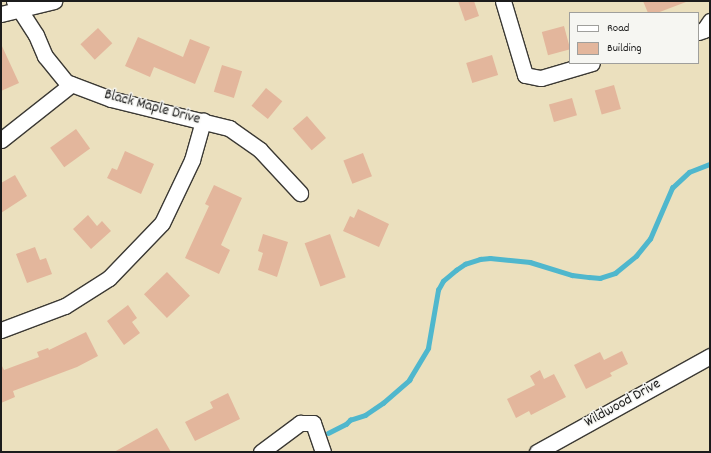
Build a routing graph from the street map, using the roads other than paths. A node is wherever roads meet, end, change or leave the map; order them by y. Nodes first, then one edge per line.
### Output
1 (54, 1) edge
2 (503, 1) edge
3 (17, 5) edge
4 (1, 14) edge
5 (589, 64) edge
6 (72, 84) junction
7 (203, 121) junction
8 (1, 140) edge
9 (300, 193) dead end
10 (1, 330) edge
11 (710, 356) edge
12 (554, 448) edge
13 (261, 452) edge
14 (323, 452) edge
15 (537, 452) edge

1 - 3 street
2 - 5 street
3 - 4 street
3 - 6 street, Black Maple Drive
6 - 7 street, Black Maple Drive
6 - 8 street
7 - 9 street, Black Maple Drive
7 - 10 street
11 - 12 street, Wildwood Drive
12 - 15 street, Wildwood Drive
13 - 14 street

